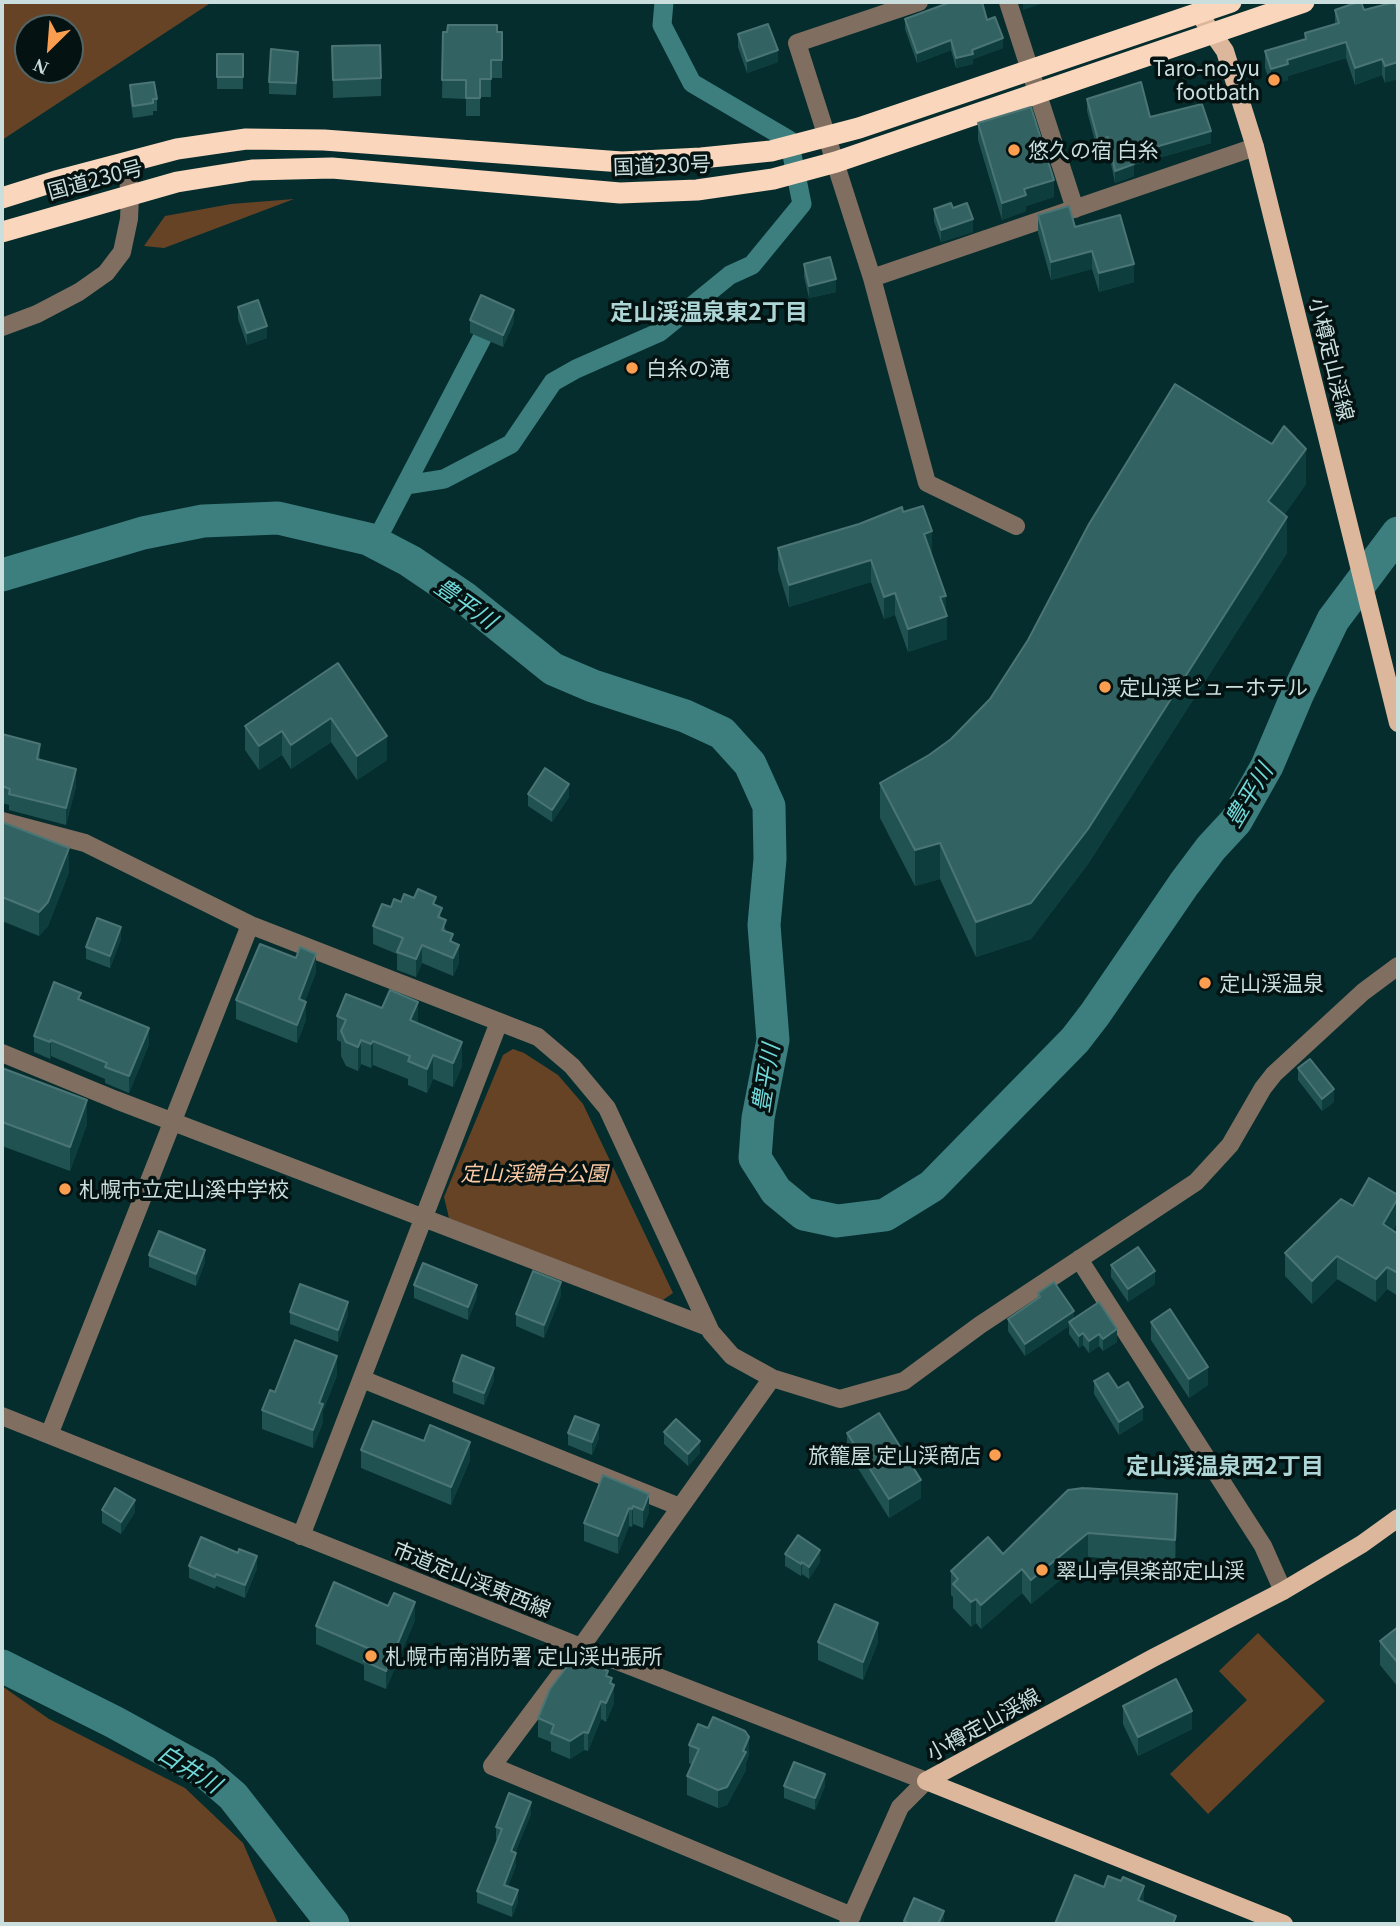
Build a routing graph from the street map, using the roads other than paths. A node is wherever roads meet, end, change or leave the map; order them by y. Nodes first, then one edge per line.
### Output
1 (919, 2) edge
2 (1008, 2) edge
3 (1231, 2) edge
4 (1304, 2) edge
5 (1197, 8) edge
6 (1213, 33) junction
7 (1031, 71) junction
8 (1038, 94) junction
9 (819, 140) junction
10 (1255, 147) junction
11 (836, 162) junction
12 (126, 163) junction
13 (130, 195) junction
14 (2, 198) edge
15 (1075, 209) junction
16 (2, 232) edge
17 (872, 278) junction
18 (2, 327) edge
19 (1016, 526) dead end
20 (1398, 723) edge
21 (2, 821) edge
22 (250, 925) junction
23 (1398, 967) edge
24 (499, 1022) junction
25 (2, 1053) edge
26 (173, 1122) junction
27 (424, 1218) junction
28 (1079, 1259) junction
29 (708, 1327) junction
30 (772, 1378) junction
31 (362, 1379) junction
32 (2, 1416) edge
33 (49, 1435) junction
34 (680, 1507) junction
35 (1398, 1518) edge
36 (301, 1535) junction
37 (1283, 1591) junction
38 (581, 1647) junction
39 (926, 1781) junction
40 (850, 1920) edge
41 (1284, 1924) edge

1 - 9 street
2 - 7 street
3 - 5 highway, 国道230号
4 - 6 highway, 国道230号
5 - 6 main road, 小樽定山渓線
5 - 7 highway, 国道230号
6 - 8 highway, 国道230号
6 - 10 main road, 小樽定山渓線
7 - 8 street
7 - 9 highway, 国道230号
8 - 11 highway, 国道230号
8 - 15 street
9 - 11 street
9 - 12 highway, 国道230号
10 - 15 street
10 - 20 main road, 小樽定山渓線
11 - 13 highway, 国道230号
11 - 17 street
12 - 13 street
12 - 14 highway, 国道230号
13 - 16 highway, 国道230号
13 - 18 street
15 - 17 street
17 - 19 street
21 - 22 street
22 - 24 street
22 - 26 street
23 - 28 street
24 - 27 street
24 - 29 street
25 - 26 street
26 - 27 street
26 - 33 street
27 - 29 street
27 - 31 street
28 - 30 street
28 - 37 street
29 - 30 street
30 - 34 street
31 - 34 street
31 - 36 street
32 - 33 street, 市道定山渓東西線
33 - 36 street, 市道定山渓東西線
34 - 38 street
35 - 37 main road, 小樽定山渓線
36 - 38 street, 市道定山渓東西線
37 - 39 main road, 小樽定山渓線
38 - 39 street, 市道定山渓東西線
38 - 40 street
39 - 40 street
39 - 41 main road, 小樽定山渓線

